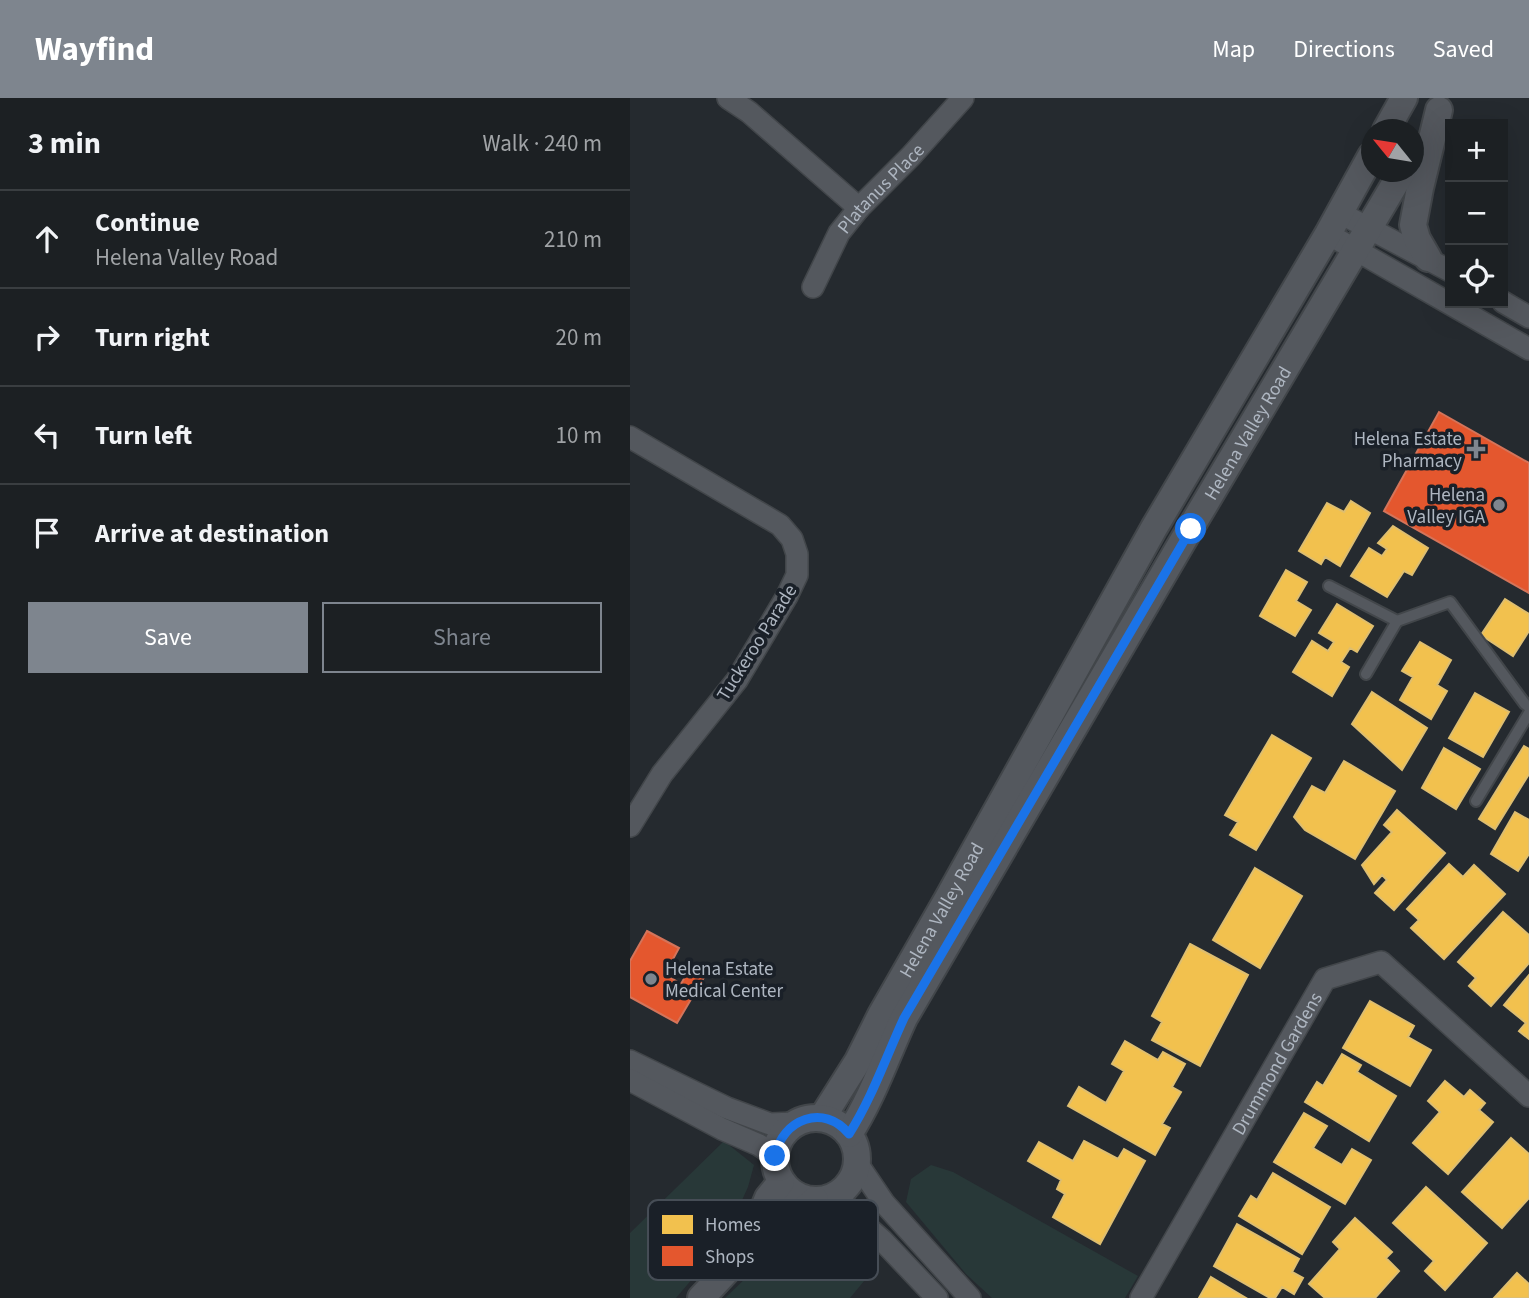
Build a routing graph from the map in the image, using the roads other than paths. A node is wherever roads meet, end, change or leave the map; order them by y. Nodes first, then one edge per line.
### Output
1 (728, 98) edge
2 (963, 98) edge
3 (1404, 98) edge
4 (1442, 104) edge
5 (1392, 119) edge
6 (1424, 134) edge
7 (1361, 174) edge
8 (1396, 182) edge
9 (859, 208) junction
10 (1334, 224) junction
11 (1362, 239) junction
12 (1439, 265) edge
13 (813, 287) dead end
14 (1508, 305) edge
15 (1529, 317) edge
16 (1529, 349) edge
17 (630, 437) edge
18 (1329, 586) dead end
19 (1397, 621) junction
20 (1366, 674) dead end
21 (1529, 707) edge
22 (1529, 713) edge
23 (1476, 801) dead end
24 (630, 827) edge
25 (630, 1060) edge
26 (630, 1080) edge
27 (1529, 1096) edge
28 (822, 1118) junction
29 (795, 1124) junction
30 (849, 1134) junction
31 (857, 1163) junction
32 (778, 1169) junction
33 (825, 1197) junction
34 (767, 1200) edge
35 (821, 1200) edge
36 (830, 1200) edge
37 (878, 1236) edge
38 (718, 1280) edge
39 (701, 1298) edge
40 (937, 1298) edge
41 (970, 1298) edge
42 (1141, 1298) edge

1 - 9 street
2 - 9 street, Platanus Place
3 - 5 street
4 - 6 street
4 - 12 street
7 - 10 street, Helena Valley Road
8 - 11 street, Helena Valley Road
9 - 13 street, Platanus Place
10 - 11 street
10 - 28 street, Helena Valley Road
11 - 12 street
11 - 16 street
11 - 30 street, Helena Valley Road
14 - 15 street
17 - 24 street, Tuckeroo Parade
18 - 19 lane
19 - 20 lane
19 - 21 lane
22 - 23 lane
25 - 29 street
26 - 32 street
27 - 42 street, Drummond Gardens
28 - 29 street
28 - 30 street
29 - 32 street
30 - 31 street
31 - 33 street
31 - 41 street
32 - 33 street
32 - 34 street
33 - 35 street
33 - 36 street
37 - 40 street
38 - 39 street

